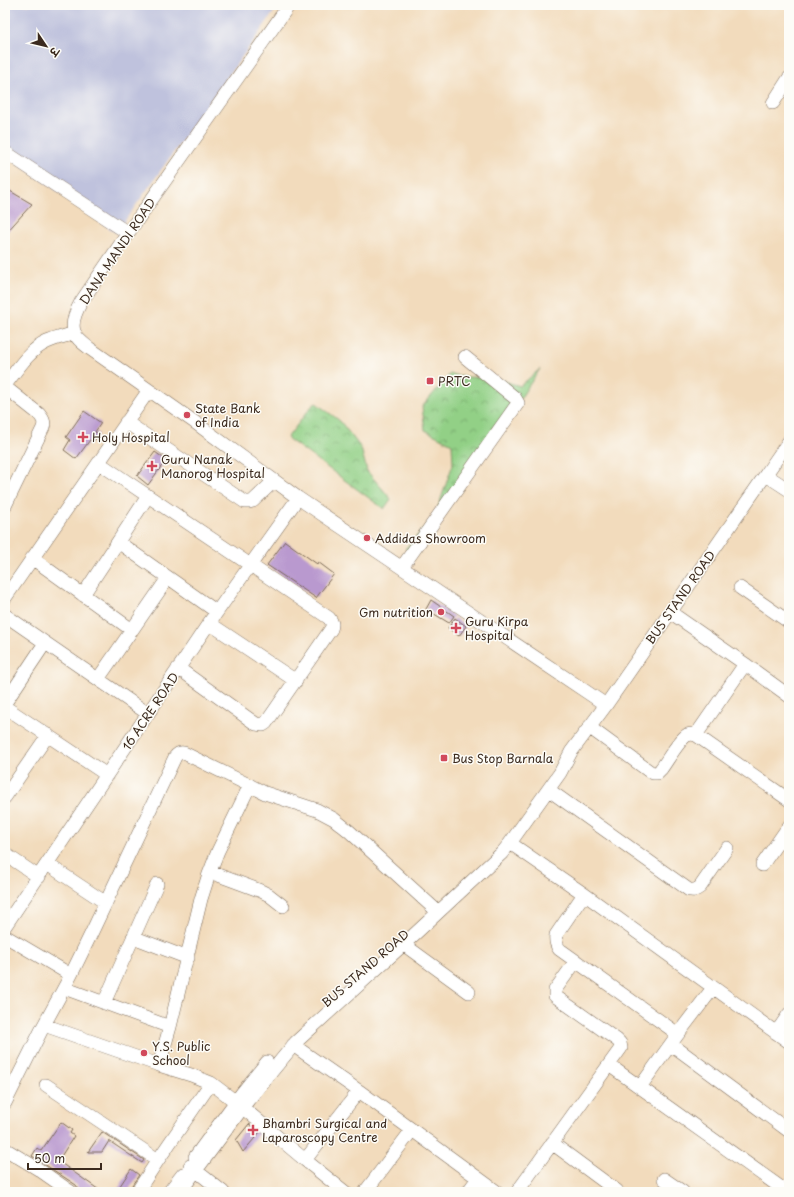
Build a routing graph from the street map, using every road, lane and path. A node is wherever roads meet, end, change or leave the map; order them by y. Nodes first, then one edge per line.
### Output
1 (285, 10) edge
2 (789, 78) edge
3 (773, 103) dead end
4 (5, 152) edge
5 (128, 233) junction
6 (75, 333) junction
7 (465, 357) dead end
8 (5, 386) edge
9 (148, 390) junction
10 (126, 422) junction
11 (789, 441) edge
12 (99, 463) junction
13 (766, 475) junction
14 (274, 481) junction
15 (789, 490) edge
16 (148, 496) junction
17 (298, 498) junction
18 (5, 506) edge
19 (118, 542) junction
20 (32, 558) junction
21 (251, 565) junction
22 (402, 567) junction
23 (168, 578) junction
24 (740, 588) dead end
25 (83, 595) junction
26 (5, 598) edge
27 (670, 612) junction
28 (5, 615) edge
29 (213, 618) junction
30 (789, 622) edge
31 (132, 630) junction
32 (45, 643) junction
33 (745, 664) junction
34 (178, 668) junction
35 (98, 679) junction
36 (296, 681) junction
37 (789, 696) edge
38 (5, 703) edge
39 (606, 705) junction
40 (5, 707) edge
41 (148, 714) junction
42 (589, 727) junction
43 (48, 735) junction
44 (696, 735) junction
45 (571, 752) junction
46 (107, 775) junction
47 (250, 785) junction
48 (548, 790) junction
49 (5, 797) edge
50 (789, 800) edge
51 (789, 826) edge
52 (510, 843) junction
53 (727, 848) dead end
54 (5, 854) edge
55 (47, 864) junction
56 (762, 865) dead end
57 (210, 872) junction
58 (39, 877) junction
59 (157, 884) dead end
60 (584, 894) junction
61 (106, 904) junction
62 (283, 906) dead end
63 (436, 909) junction
64 (5, 926) edge
65 (5, 936) edge
66 (133, 937) junction
67 (403, 944) junction
68 (188, 958) junction
69 (576, 961) junction
70 (71, 975) junction
71 (64, 988) junction
72 (713, 988) junction
73 (469, 992) dead end
74 (104, 1003) junction
75 (789, 1014) edge
76 (44, 1025) junction
77 (170, 1027) junction
78 (776, 1033) junction
79 (674, 1039) junction
80 (789, 1042) edge
81 (293, 1045) junction
82 (609, 1064) junction
83 (159, 1065) junction
84 (212, 1083) junction
85 (46, 1085) dead end
86 (640, 1087) junction
87 (359, 1092) junction
88 (5, 1103) edge
89 (239, 1105) junction
90 (412, 1130) junction
91 (789, 1131) edge
92 (552, 1143) junction
93 (5, 1149) edge
94 (158, 1160) junction
95 (305, 1160) junction
96 (192, 1168) junction
97 (478, 1178) junction
98 (664, 1179) dead end
99 (617, 1191) edge
100 (71, 1192) edge
101 (137, 1192) edge
102 (169, 1192) edge
103 (180, 1192) edge
104 (223, 1192) edge
105 (345, 1192) edge
106 (365, 1192) edge
107 (468, 1192) edge
108 (497, 1192) edge
109 (517, 1192) edge
110 (683, 1192) edge
111 (787, 1192) edge

1 - 5 street, DANA MANDI ROAD
2 - 3 street
4 - 5 street
5 - 6 street, DANA MANDI ROAD
6 - 8 street
6 - 9 street
7 - 22 street
8 - 18 street
9 - 10 street
9 - 14 street
10 - 12 street
10 - 14 street
11 - 13 street, BUS STAND ROAD
12 - 16 street
12 - 20 street
13 - 15 street
13 - 27 street, BUS STAND ROAD
14 - 17 street
16 - 19 street
16 - 21 street
17 - 21 street, 16 ACRE ROAD
17 - 22 street
19 - 23 street
19 - 25 street
20 - 25 street
20 - 26 street
21 - 29 street, 16 ACRE ROAD
21 - 36 street
22 - 39 street
23 - 29 street
23 - 31 street
24 - 30 street
25 - 31 street
27 - 33 street
27 - 39 street, BUS STAND ROAD
28 - 32 street
29 - 34 street, 16 ACRE ROAD
29 - 36 street
31 - 35 street
32 - 35 street
32 - 38 street
33 - 37 street
33 - 44 street
34 - 36 street
34 - 41 street, 16 ACRE ROAD
35 - 41 street
39 - 42 street, BUS STAND ROAD
40 - 43 street
41 - 46 street, 16 ACRE ROAD
42 - 44 street
42 - 45 street, BUS STAND ROAD
43 - 46 street
43 - 49 street
44 - 50 street
45 - 48 street, BUS STAND ROAD
45 - 63 street, BUS STAND ROAD
46 - 55 street, 16 ACRE ROAD
47 - 57 street
47 - 61 street
47 - 63 street
48 - 52 street, BUS STAND ROAD
48 - 53 street
51 - 56 street
52 - 60 street
52 - 63 street, BUS STAND ROAD
54 - 58 street
55 - 58 street, 16 ACRE ROAD
55 - 61 street
57 - 62 street
57 - 68 street
58 - 64 street, 16 ACRE ROAD
59 - 66 street
60 - 69 street
60 - 72 street
61 - 70 street
63 - 67 street, BUS STAND ROAD
63 - 89 street, BUS STAND ROAD
65 - 70 street
66 - 68 street
66 - 74 street
67 - 73 street
67 - 81 street, BUS STAND ROAD
68 - 77 street
69 - 79 street
69 - 82 street
70 - 71 street
71 - 74 street
71 - 76 street
72 - 78 street
72 - 79 street
74 - 77 street
75 - 78 street
76 - 83 street
76 - 88 street
77 - 83 street
78 - 80 street
79 - 86 street
79 - 91 street
81 - 87 street
81 - 89 street, BUS STAND ROAD
82 - 86 street
82 - 92 street
83 - 84 street
84 - 89 street
84 - 94 street
85 - 94 street
86 - 111 street
87 - 90 street
87 - 95 street
89 - 95 street
89 - 96 street, BUS STAND ROAD
90 - 97 street
90 - 106 street
92 - 99 street
92 - 109 street
93 - 100 street
94 - 101 street
95 - 105 street
96 - 102 street, BUS STAND ROAD
96 - 103 street, BUS STAND ROAD
96 - 104 street
97 - 107 street
97 - 108 street
98 - 110 street

